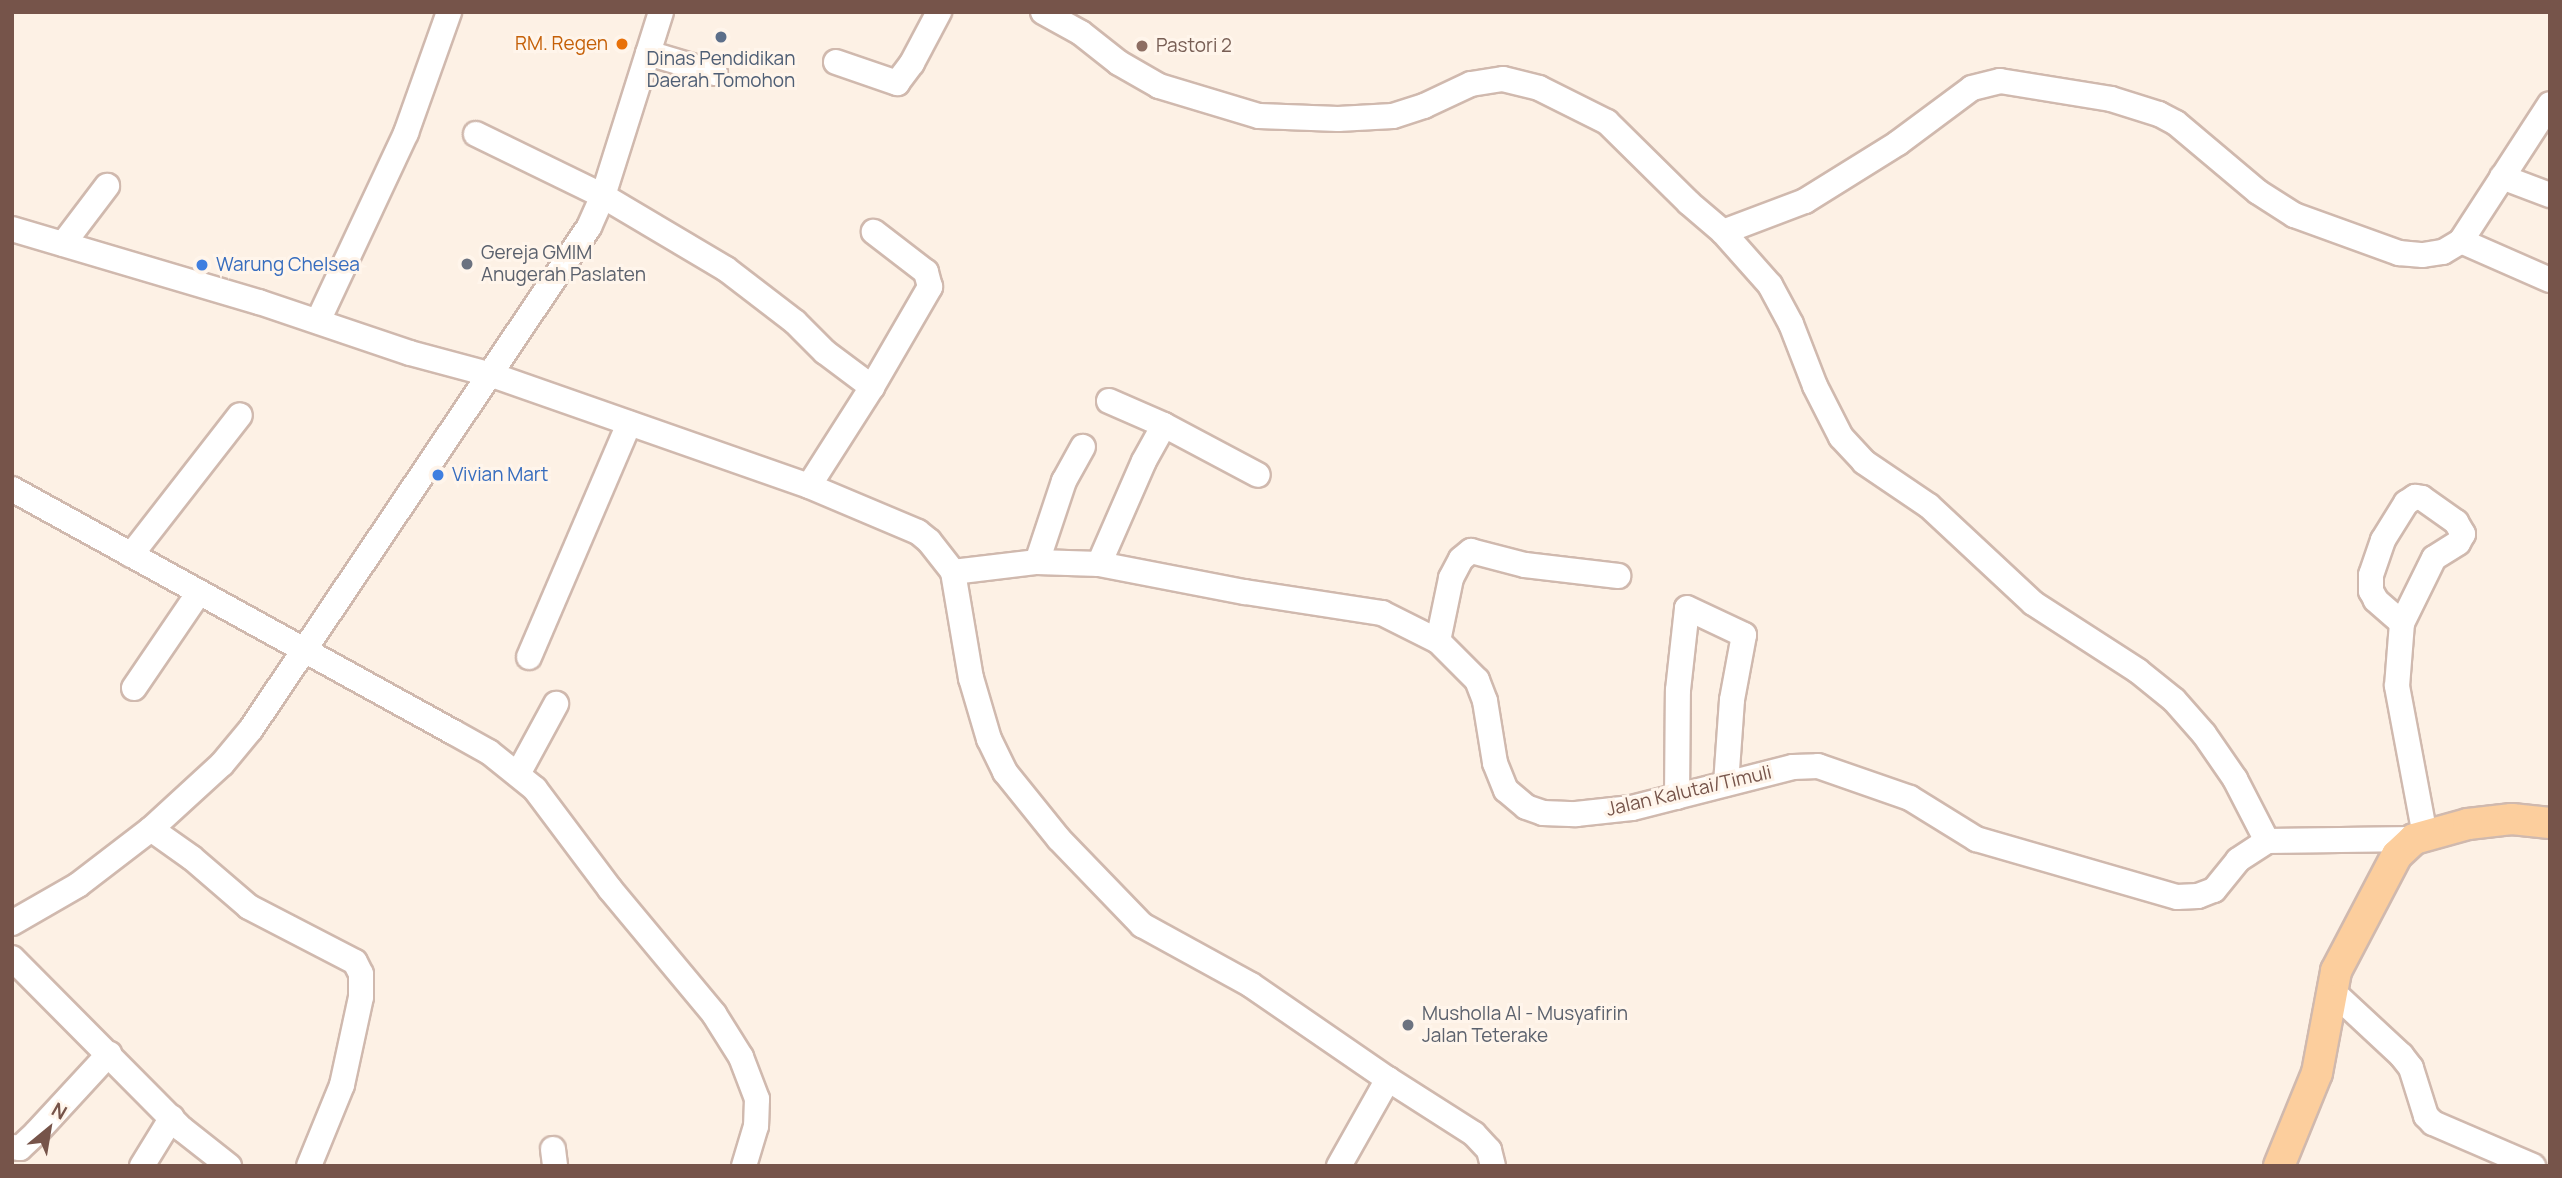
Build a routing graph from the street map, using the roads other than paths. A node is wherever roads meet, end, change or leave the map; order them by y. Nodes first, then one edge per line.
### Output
1 (449, 12) edge
2 (661, 12) edge
3 (939, 12) edge
4 (1043, 12) edge
5 (648, 53) junction
6 (835, 62) dead end
7 (715, 73) dead end
8 (2550, 104) edge
9 (476, 134) dead end
10 (2502, 177) junction
11 (107, 186) dead end
12 (2550, 195) edge
13 (603, 196) junction
14 (12, 229) edge
15 (874, 232) dead end
16 (1723, 232) junction
17 (2461, 241) junction
18 (63, 244) junction
19 (2550, 280) edge
20 (318, 321) junction
21 (492, 375) junction
22 (872, 387) junction
23 (1109, 401) dead end
24 (240, 415) dead end
25 (629, 424) junction
26 (1164, 425) junction
27 (1083, 447) dead end
28 (1258, 475) dead end
29 (809, 486) junction
30 (12, 489) edge
31 (131, 555) junction
32 (1037, 562) junction
33 (1099, 564) junction
34 (953, 572) junction
35 (1618, 576) dead end
36 (198, 594) junction
37 (2402, 623) junction
38 (1438, 641) junction
39 (306, 649) junction
40 (529, 657) dead end
41 (134, 688) dead end
42 (556, 704) dead end
43 (518, 774) junction
44 (1726, 784) junction
45 (1677, 797) junction
46 (2550, 824) edge
47 (151, 829) junction
48 (2420, 837) junction
49 (2267, 841) junction
50 (12, 923) edge
51 (12, 958) edge
52 (2331, 990) junction
53 (109, 1054) junction
54 (1388, 1079) junction
55 (172, 1117) junction
56 (12, 1147) edge
57 (142, 1166) edge
58 (229, 1166) edge
59 (309, 1166) edge
60 (744, 1166) edge
61 (1339, 1166) edge
62 (1493, 1166) edge
63 (2279, 1166) edge
64 (2533, 1166) edge

1 - 20 street
2 - 5 street
3 - 6 street
4 - 16 street
5 - 7 street
5 - 13 street
8 - 10 street
9 - 13 street
10 - 12 street
10 - 17 street
11 - 18 street
13 - 21 street
13 - 22 street
14 - 18 street
15 - 22 street
16 - 17 street
16 - 49 street
17 - 19 street
18 - 20 street
20 - 21 street
21 - 25 street
21 - 39 street
22 - 29 street
23 - 26 street
24 - 31 street
25 - 29 street
25 - 40 street
26 - 28 street
26 - 33 street
27 - 32 street
29 - 34 street
30 - 31 street
31 - 36 street
32 - 33 street, Jalan Kalutai/Timuli
32 - 34 street, Jalan Kalutai/Timuli
33 - 38 street, Jalan Kalutai/Timuli
34 - 54 street
35 - 38 street
36 - 39 street
36 - 41 street
37 - 37 street
37 - 48 street
38 - 45 street, Jalan Kalutai/Timuli
39 - 43 street
39 - 47 street
42 - 43 street
43 - 60 street
44 - 45 street, Jalan Kalutai/Timuli
44 - 45 street
44 - 49 street, Jalan Kalutai/Timuli
46 - 48 main road
47 - 50 street
47 - 59 street
48 - 49 street
48 - 52 main road
51 - 53 street
52 - 63 main road
52 - 64 street
53 - 55 street
53 - 56 street
54 - 61 street
54 - 62 street
55 - 57 street
55 - 58 street

